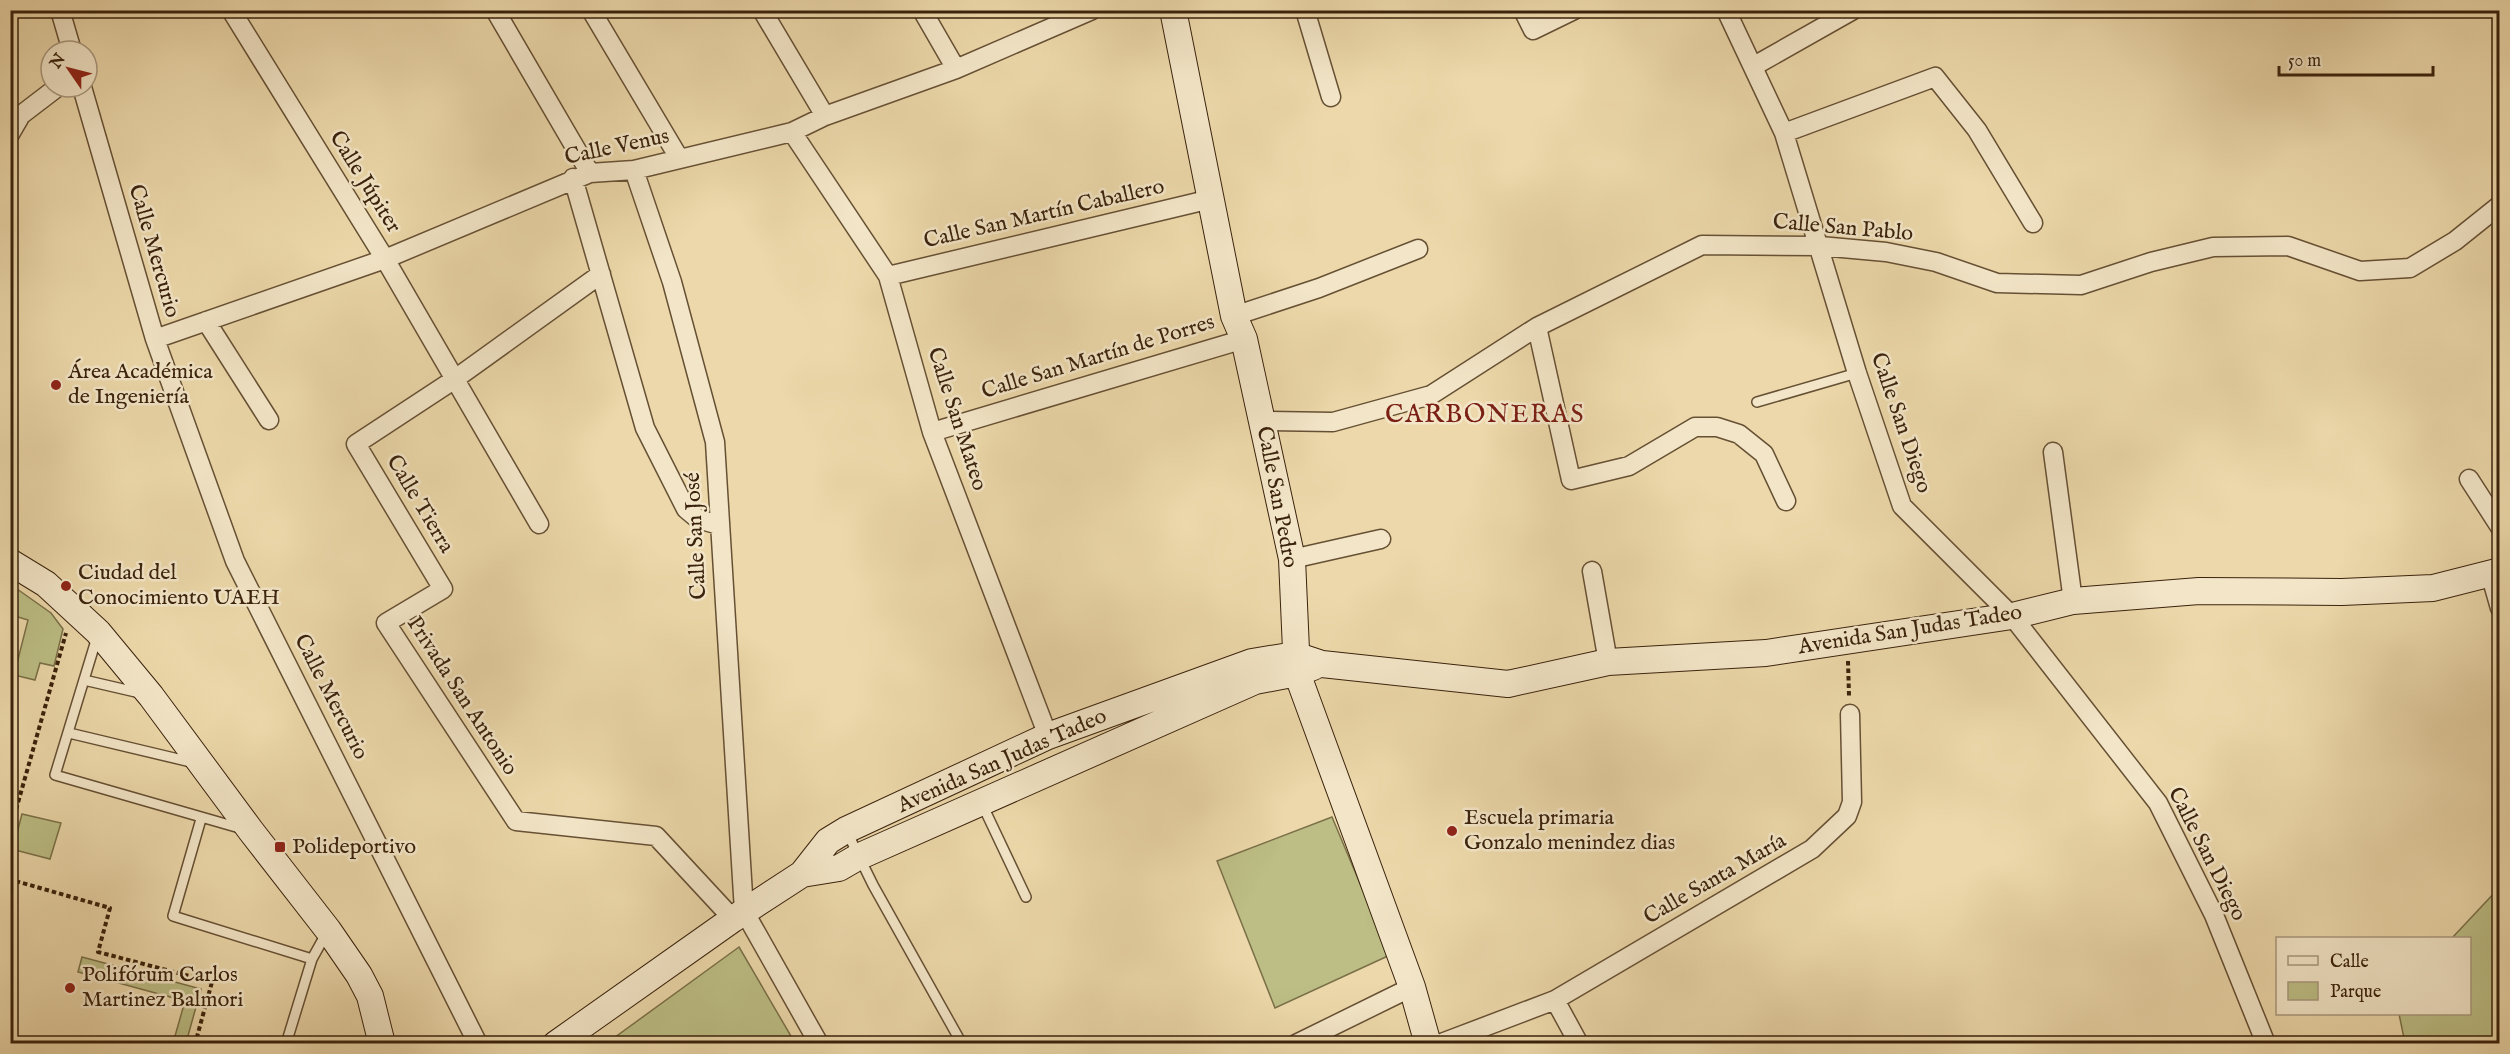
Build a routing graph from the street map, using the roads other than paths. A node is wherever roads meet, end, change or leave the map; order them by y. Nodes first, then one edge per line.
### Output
1 (60, 10) edge
2 (231, 10) edge
3 (495, 10) edge
4 (591, 10) edge
5 (762, 10) edge
6 (922, 10) edge
7 (1092, 10) edge
8 (1173, 10) edge
9 (1305, 10) edge
10 (1523, 10) edge
11 (1574, 10) edge
12 (1726, 10) edge
13 (1853, 10) edge
14 (68, 39) edge
15 (1754, 66) junction
16 (956, 69) junction
17 (1331, 97) dead end
18 (39, 99) edge
19 (85, 99) edge
20 (16, 113) edge
21 (825, 116) junction
22 (792, 132) junction
23 (1784, 133) junction
24 (10, 134) edge
25 (680, 158) junction
26 (634, 170) junction
27 (582, 176) junction
28 (1211, 199) junction
29 (2499, 205) edge
30 (2033, 223) dead end
31 (1820, 246) junction
32 (1418, 249) dead end
33 (385, 259) junction
34 (601, 274) junction
35 (888, 276) junction
36 (207, 321) junction
37 (1239, 327) junction
38 (1537, 327) junction
39 (155, 339) junction
40 (1857, 373) junction
41 (455, 379) junction
42 (1757, 402) dead end
43 (269, 420) dead end
44 (1263, 421) junction
45 (932, 432) junction
46 (2053, 452) dead end
47 (2469, 479) dead end
48 (1786, 501) dead end
49 (539, 524) dead end
50 (719, 525) junction
51 (2499, 527) edge
52 (1381, 539) dead end
53 (1292, 559) junction
54 (10, 562) edge
55 (1592, 571) dead end
56 (2495, 572) edge
57 (443, 589) joint
58 (2073, 601) junction
59 (2499, 608) edge
60 (2012, 616) junction
61 (98, 632) junction
62 (1608, 662) junction
63 (1296, 664) junction
64 (84, 680) junction
65 (151, 696) junction
66 (1850, 714) road end
67 (69, 733) junction
68 (1048, 736) junction
69 (205, 766) junction
70 (981, 802) junction
71 (201, 819) junction
72 (846, 830) junction
73 (251, 831) junction
74 (858, 857) junction
75 (802, 874) junction
76 (1026, 897) dead end
77 (739, 915) junction
78 (328, 930) junction
79 (312, 959) junction
80 (1412, 987) junction
81 (1555, 1000) junction
82 (286, 1044) edge
83 (382, 1044) edge
84 (478, 1044) edge
85 (556, 1044) edge
86 (819, 1044) edge
87 (962, 1044) edge
88 (1296, 1044) edge
89 (1428, 1044) edge
90 (1439, 1044) edge
91 (1579, 1044) edge
92 (2265, 1044) edge

1 - 14 street
2 - 33 street, Calle Júpiter
3 - 27 street
4 - 25 street
5 - 21 street
6 - 16 street
7 - 16 street, Calle Venus
8 - 28 street, Calle San Pedro
9 - 17 street
10 - 11 street
12 - 15 street, Calle San Diego
13 - 15 street
15 - 23 street, Calle San Diego
16 - 21 street, Calle Venus
18 - 20 street
19 - 39 street, Calle Mercurio
20 - 24 street
21 - 22 street, Calle Venus
22 - 25 street, Calle Venus
22 - 35 street, Calle San Mateo
23 - 30 street
23 - 31 street, Calle San Diego
25 - 26 street, Calle Venus
26 - 27 street, Calle Venus
26 - 50 street, Calle San José
27 - 33 street, Calle Venus
27 - 34 street
28 - 35 street, Calle San Martín Caballero
28 - 37 street, Calle San Pedro
29 - 31 street, Calle San Pablo
31 - 38 street, Calle San Pablo
31 - 40 street, Calle San Diego
32 - 37 street, Calle San Martín de Porres
33 - 36 street, Calle Venus
33 - 41 street, Calle Júpiter
34 - 41 street
34 - 50 street
35 - 45 street, Calle San Mateo
36 - 39 street, Calle Venus
36 - 43 street
37 - 44 street, Calle San Pedro
37 - 45 street, Calle San Martín de Porres
38 - 44 street, Calle San Pablo
38 - 48 street
39 - 84 street, Calle Mercurio
40 - 42 lane
40 - 60 street, Calle San Diego
41 - 49 street, Calle Júpiter
41 - 57 street, Calle Tierra
44 - 53 street, Calle San Pedro
45 - 68 street, Calle San Mateo
46 - 58 street
47 - 51 street
50 - 77 street, Calle San José
52 - 53 street
53 - 63 street, Calle San Pedro
54 - 61 street
55 - 62 street
56 - 58 street, Avenida San Judas Tadeo
56 - 59 street
57 - 77 street, Privada San Antonio
58 - 60 street, Avenida San Judas Tadeo
60 - 62 street, Avenida San Judas Tadeo
60 - 92 street, Calle San Diego
61 - 64 lane
61 - 65 street
62 - 63 street, Avenida San Judas Tadeo
63 - 68 street, Avenida San Judas Tadeo
63 - 70 street, Avenida San Judas Tadeo
63 - 80 street, Calle San Pedro
64 - 65 lane
64 - 67 lane
65 - 69 street
66 - 81 street, Calle Santa María
67 - 69 lane
67 - 71 lane
68 - 72 street, Avenida San Judas Tadeo
69 - 73 street
70 - 74 street, Avenida San Judas Tadeo
70 - 76 lane
71 - 73 lane
71 - 79 lane
72 - 74 lane
72 - 75 street, Avenida San Judas Tadeo
73 - 78 street
74 - 75 street, Avenida San Judas Tadeo
74 - 87 lane
75 - 77 street, Avenida San Judas Tadeo
77 - 85 street, Avenida San Judas Tadeo
77 - 86 street
78 - 79 lane
78 - 83 street
79 - 82 lane
80 - 88 street
80 - 89 street, Calle San Pedro
81 - 90 street, Calle Santa María
81 - 91 street

